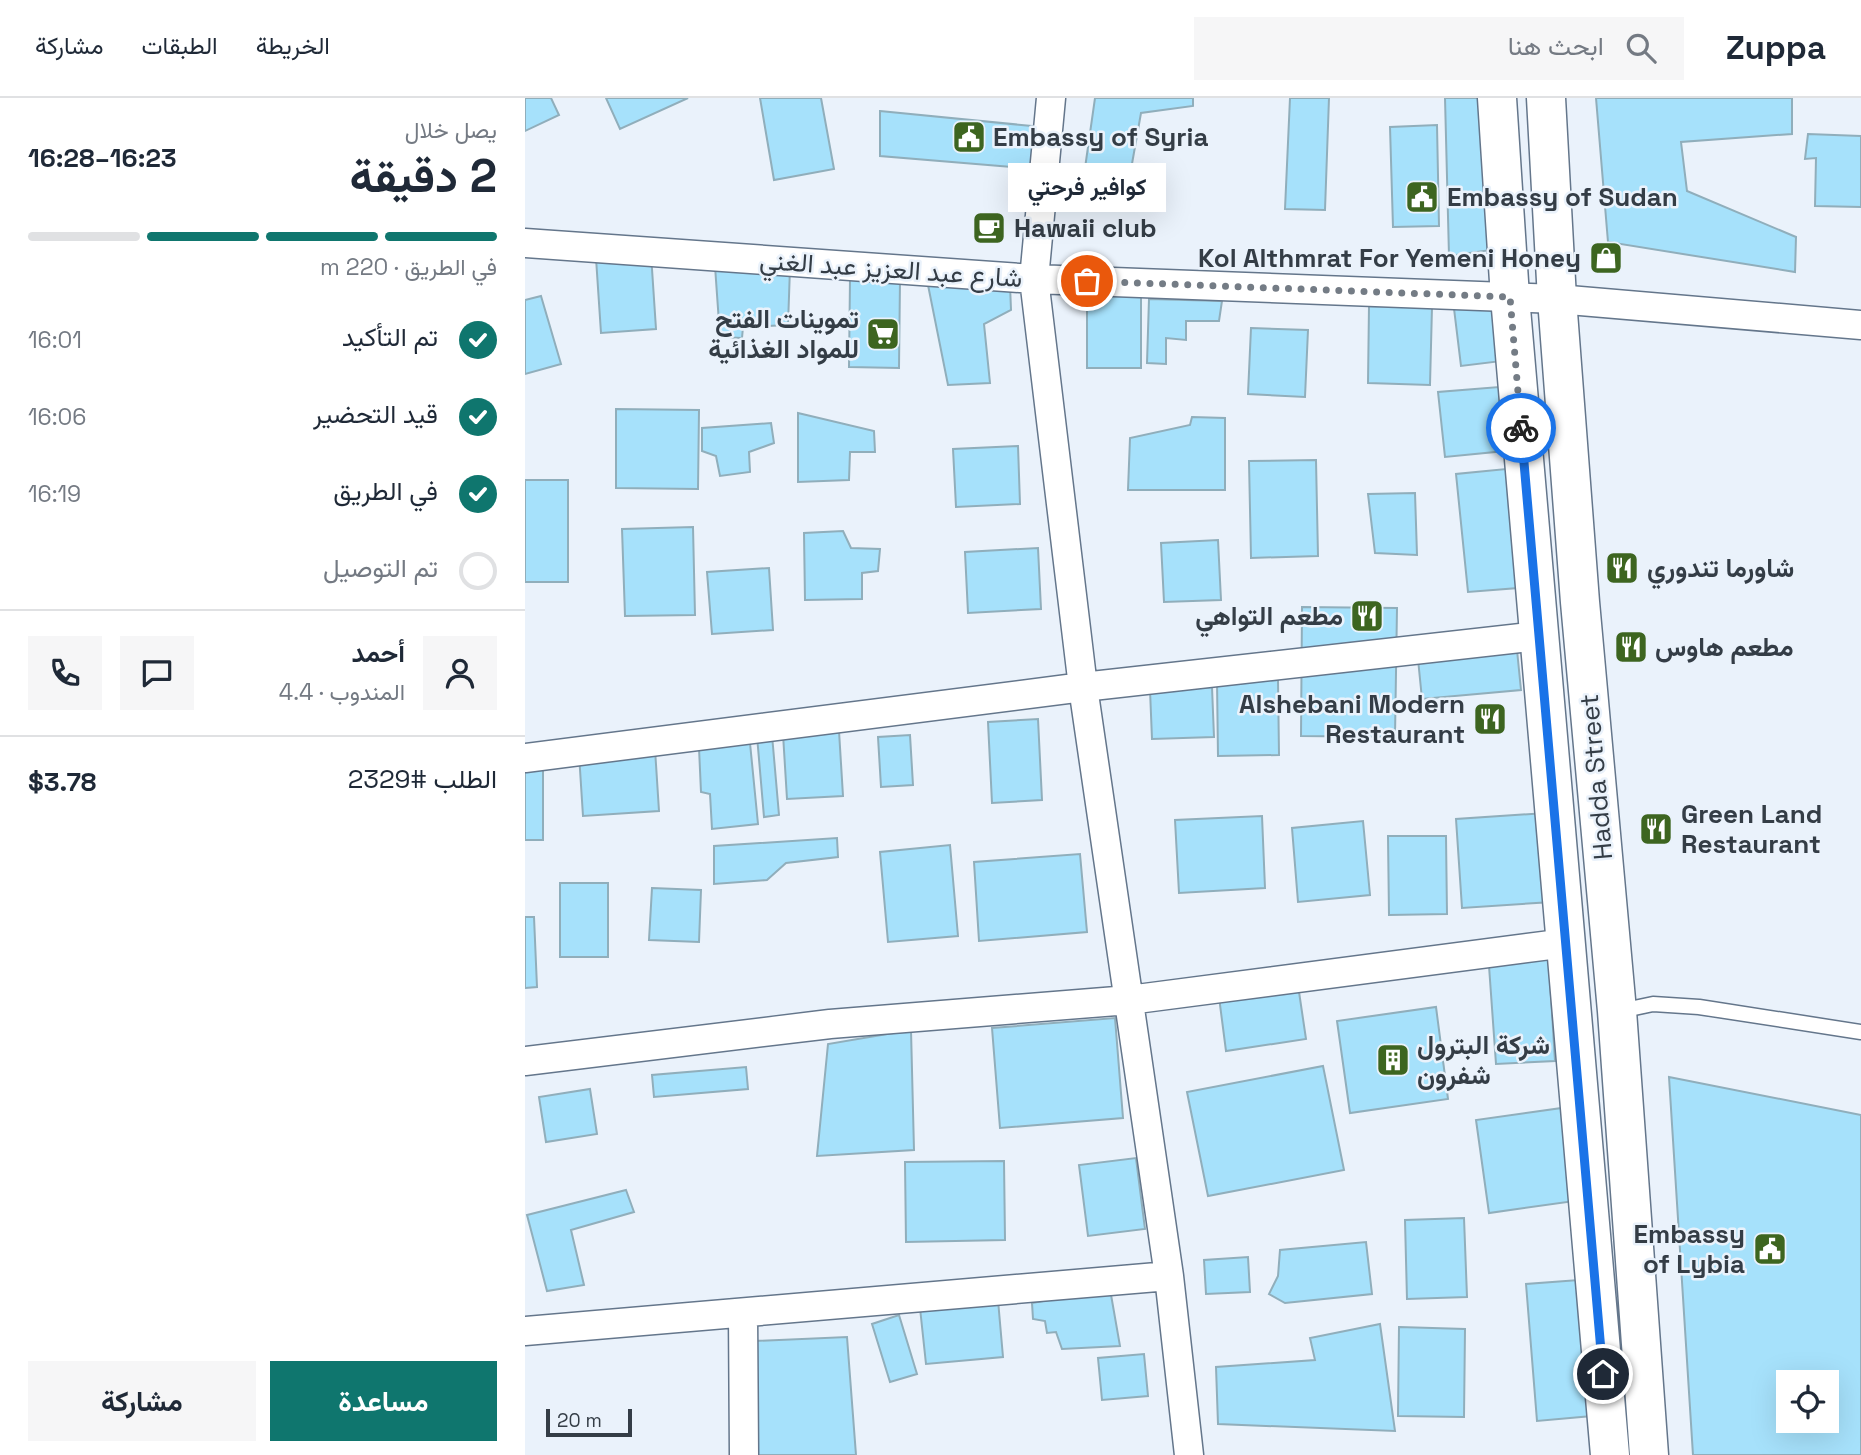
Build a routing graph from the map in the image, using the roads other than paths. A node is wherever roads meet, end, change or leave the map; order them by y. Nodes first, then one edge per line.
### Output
1 (1051, 98) edge
2 (1497, 98) edge
3 (1546, 98) edge
4 (525, 243) edge
5 (1034, 279) junction
6 (1510, 297) junction
7 (1557, 299) junction
8 (1861, 325) edge
9 (1538, 636) junction
10 (1083, 687) junction
11 (525, 758) edge
12 (1566, 943) junction
13 (1129, 1000) junction
14 (1617, 1011) junction
15 (1861, 1032) edge
16 (525, 1061) edge
17 (1169, 1276) junction
18 (743, 1313) junction
19 (525, 1331) edge
20 (744, 1455) edge
21 (1189, 1455) edge
22 (1610, 1455) edge
23 (1649, 1455) edge

1 - 5 street
2 - 6 main road, Hadda Street
3 - 7 main road, Hadda Street
4 - 5 street, شارع عبد العزيز عبد الغني
5 - 6 street, شارع عبد العزيز عبد الغني
5 - 10 street
6 - 7 street, شارع عبد العزيز عبد الغني
6 - 9 main road, Hadda Street
7 - 8 street, شارع عبد العزيز عبد الغني
7 - 14 main road, Hadda Street
9 - 10 street
9 - 12 main road, Hadda Street
10 - 11 street
10 - 13 street
12 - 13 street
12 - 22 main road, Hadda Street
13 - 16 street
13 - 17 street
14 - 15 lane
14 - 23 main road, Hadda Street
17 - 18 street
17 - 21 street
18 - 19 street
18 - 20 street

